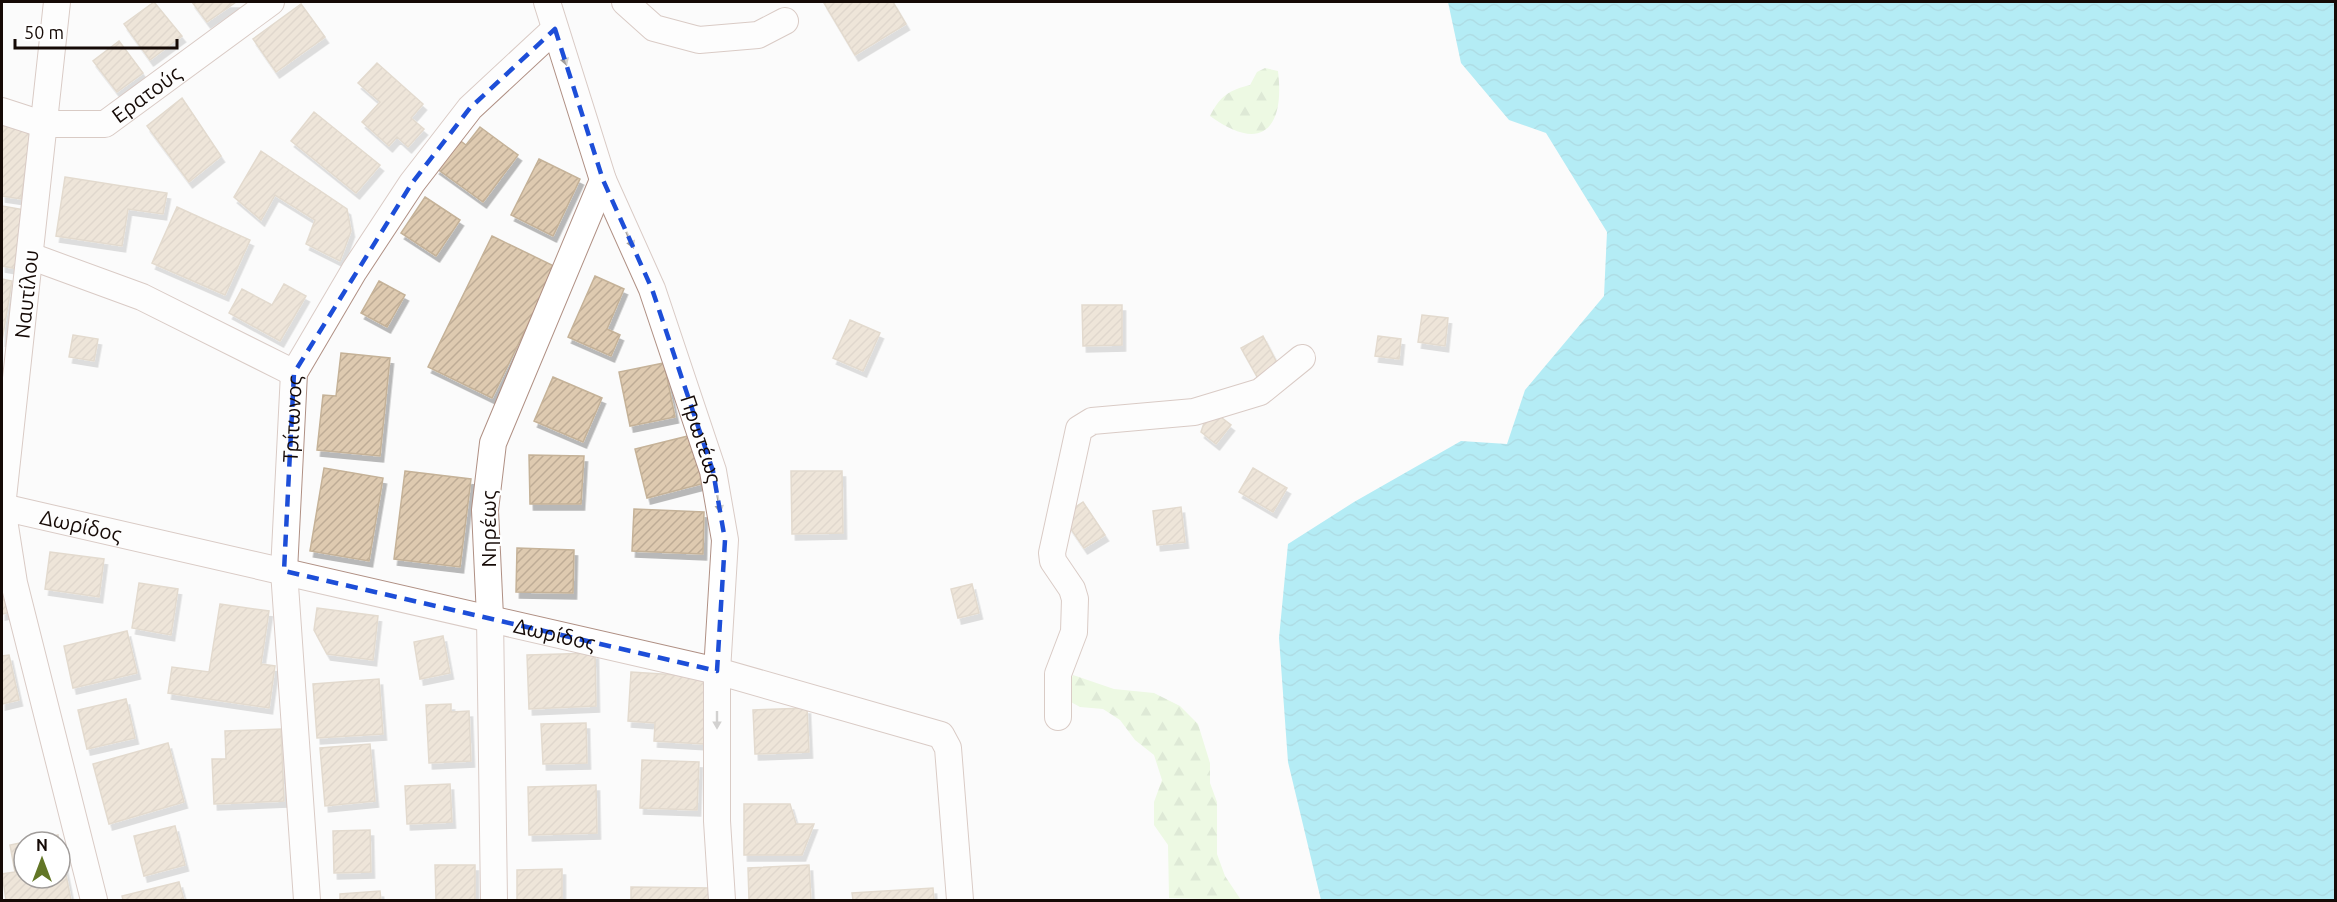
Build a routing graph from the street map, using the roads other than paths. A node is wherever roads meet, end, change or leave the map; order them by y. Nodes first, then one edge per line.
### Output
1 (57, 2) edge
2 (271, 2) edge
3 (547, 2) edge
4 (625, 2) edge
5 (785, 21) dead end
6 (555, 29) junction
7 (2, 111) edge
8 (42, 124) junction
9 (603, 180) junction
10 (30, 256) junction
11 (1302, 358) dead end
12 (294, 373) junction
13 (2, 507) edge
14 (284, 571) junction
15 (490, 617) junction
16 (717, 671) junction
17 (1058, 717) dead end
18 (94, 900) edge
19 (307, 900) edge
20 (494, 900) edge
21 (722, 900) edge
22 (960, 900) edge

1 - 8 street, Ναυτίλου
2 - 8 street, Ερατούς
3 - 6 street, Πρωτέως
4 - 5 street
6 -> 9 street, Πρωτέως
6 - 12 street, Τρίτωνος
7 - 8 street, Ερατούς
8 - 10 street, Ναυτίλου
9 - 15 street, Νηρέως
9 -> 16 street, Πρωτέως
10 - 12 street
10 - 13 street, Ναυτίλου
11 - 17 street
12 - 14 street, Τρίτωνος
13 - 14 street, Δωρίδος
13 - 18 street, Ναυτίλου
14 - 15 street, Δωρίδος
14 - 19 street, Τρίτωνος
15 - 16 street, Δωρίδος
15 - 20 street, Νηρέως
16 -> 21 street, Πρωτέως
16 - 22 street, Δωρίδος

